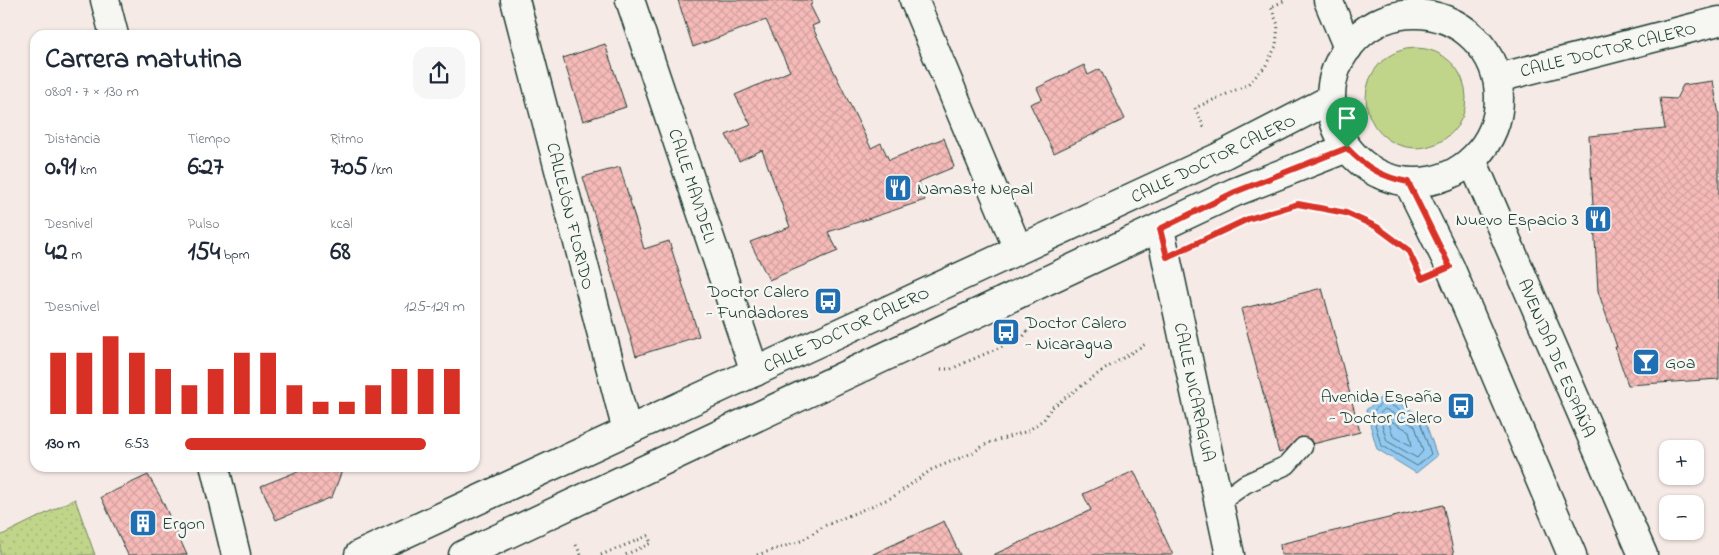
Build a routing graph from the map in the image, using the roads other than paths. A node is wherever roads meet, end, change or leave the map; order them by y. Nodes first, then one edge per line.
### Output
1 (105, 0) edge
2 (515, 0) edge
3 (630, 0) edge
4 (914, 0) edge
5 (1328, 0) edge
6 (1421, 7) edge
7 (1719, 21) edge
8 (113, 30) edge
9 (1348, 48) junction
10 (1498, 78) junction
11 (1331, 100) junction
12 (1347, 148) junction
13 (1472, 160) junction
14 (1408, 182) junction
15 (1160, 229) junction
16 (1018, 249) junction
17 (755, 372) junction
18 (626, 431) junction
19 (1304, 447) dead end
20 (216, 472) edge
21 (1218, 503) junction
22 (236, 555) edge
23 (359, 555) edge
24 (463, 555) edge
25 (1230, 555) edge
26 (1572, 555) edge
27 (1643, 555) edge

1 - 8 street
2 - 18 street, CALLEJÓN FLORIDO
3 - 17 street, CALLE MAVIDELI
4 - 16 street
5 - 9 street
6 - 9 street
6 - 10 street
7 - 10 street, CALLE DOCTOR CALERO
9 - 11 street
10 - 13 street
11 - 12 street
11 - 16 street, CALLE DOCTOR CALERO
12 - 14 street
12 - 15 street
13 - 14 street
13 - 27 street, AVENIDA DE ESPAÑA
14 - 26 street
15 - 21 street, CALLE NICARAGUA
15 - 24 street
16 - 17 street, CALLE DOCTOR CALERO
17 - 18 street, CALLE DOCTOR CALERO
18 - 23 street, CALLE DOCTOR CALERO
19 - 21 lane
20 - 22 street
21 - 25 street, CALLE NICARAGUA

